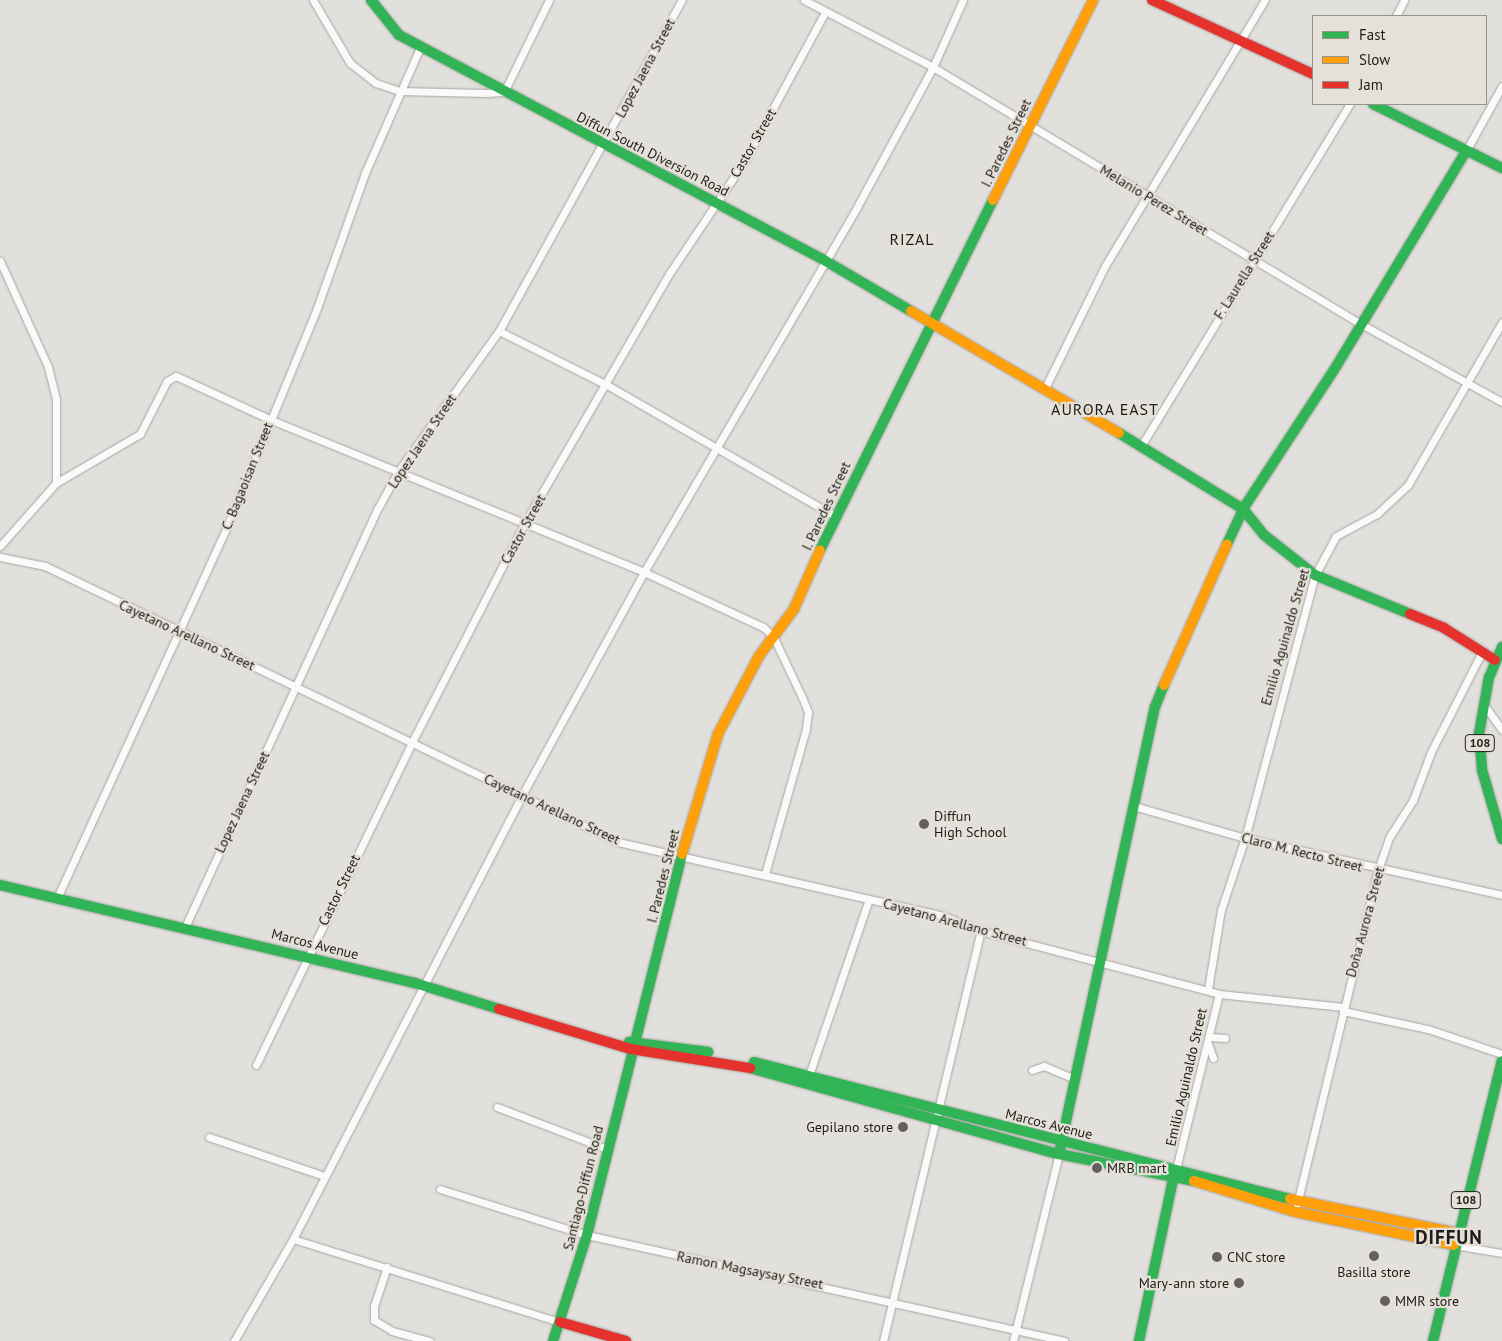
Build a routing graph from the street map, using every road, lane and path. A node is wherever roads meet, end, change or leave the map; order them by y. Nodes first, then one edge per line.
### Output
1 (313, 0) edge
2 (371, 0) edge
3 (549, 0) edge
4 (682, 0) edge
5 (804, 0) edge
6 (963, 0) edge
7 (1093, 0) edge
8 (1153, 0) edge
9 (1264, 0) edge
10 (1404, 0) edge
11 (825, 12) junction
12 (1396, 15) edge
13 (1244, 39) junction
14 (420, 48) junction
15 (933, 67) junction
16 (1312, 73) edge
17 (1502, 86) edge
18 (399, 91) junction
19 (504, 92) junction
20 (1349, 105) edge
21 (1375, 105) edge
22 (1031, 125) junction
23 (605, 142) junction
24 (1466, 150) junction
25 (1502, 168) edge
26 (1147, 196) junction
27 (718, 202) junction
28 (824, 260) junction
29 (1254, 260) junction
30 (0, 261) edge
31 (1502, 322) edge
32 (933, 323) junction
33 (1361, 324) junction
34 (499, 331) junction
35 (1465, 382) junction
36 (607, 385) junction
37 (1044, 390) junction
38 (1502, 402) edge
39 (269, 419) junction
40 (1141, 446) junction
41 (716, 450) junction
42 (399, 470) junction
43 (56, 483) junction
44 (1243, 509) junction
45 (835, 516) junction
46 (524, 524) junction
47 (0, 546) edge
48 (0, 557) edge
49 (644, 572) junction
50 (1315, 575) junction
51 (178, 633) junction
52 (773, 636) junction
53 (1502, 647) edge
54 (1483, 650) junction
55 (1499, 662) edge
56 (296, 685) junction
57 (1484, 704) junction
58 (1502, 730) edge
59 (412, 742) junction
60 (522, 795) junction
61 (1134, 806) junction
62 (1245, 838) junction
63 (1502, 839) edge
64 (684, 855) junction
65 (1378, 870) junction
66 (765, 874) junction
67 (0, 885) edge
68 (1502, 895) edge
69 (57, 898) junction
70 (869, 899) junction
71 (185, 927) junction
72 (981, 931) junction
73 (307, 956) junction
74 (1098, 960) junction
75 (420, 984) junction
76 (1208, 989) junction
77 (1219, 994) junction
78 (1343, 1009) junction
79 (1225, 1038) dead end
80 (1209, 1040) junction
81 (632, 1045) junction
82 (1502, 1054) edge
83 (1212, 1058) dead end
84 (1502, 1061) edge
85 (256, 1065) dead end
86 (1032, 1070) dead end
87 (808, 1077) junction
88 (1074, 1079) junction
89 (497, 1107) dead end
90 (938, 1110) junction
91 (938, 1122) junction
92 (209, 1136) dead end
93 (1061, 1142) junction
94 (607, 1148) junction
95 (1059, 1154) junction
96 (1176, 1172) junction
97 (324, 1176) junction
98 (440, 1189) dead end
99 (1297, 1200) junction
100 (1296, 1212) junction
101 (1457, 1234) junction
102 (587, 1235) junction
103 (293, 1239) junction
104 (1468, 1244) junction
105 (1454, 1245) junction
106 (1502, 1253) edge
107 (387, 1267) junction
108 (893, 1300) junction
109 (560, 1322) junction
110 (1016, 1330) junction
111 (234, 1341) edge
112 (430, 1341) edge
113 (553, 1341) edge
114 (626, 1341) edge
115 (883, 1341) edge
116 (1013, 1341) edge
117 (1064, 1341) edge
118 (1140, 1341) edge
119 (1433, 1341) edge

1 - 18 street
2 - 14 street, Diffun South Diversion Road
3 - 19 street
4 - 23 street, Lopez Jaena Street
5 - 11 street, Melanio Perez Street
6 - 15 street
7 - 22 street, I. Paredes Street
8 - 13 street
9 - 13 street
10 - 12 street
11 - 15 street, Melanio Perez Street
11 - 27 street, Castor Street
13 - 16 street
13 - 26 street
14 - 18 street, C. Bagaoisan Street
14 - 19 street, Diffun South Diversion Road
15 - 22 street, Melanio Perez Street
15 - 28 street
17 - 24 street
18 - 19 street
18 - 39 street, C. Bagaoisan Street
19 - 23 street, Diffun South Diversion Road
20 - 29 street, F. Laurella Street
21 - 24 street
22 - 26 street, Melanio Perez Street
22 - 32 street, I. Paredes Street
23 - 27 street, Diffun South Diversion Road
23 - 34 street, Lopez Jaena Street
24 - 25 street
24 - 33 street
26 - 29 street, Melanio Perez Street
26 - 37 street
27 - 28 street, Diffun South Diversion Road
27 - 36 street, Castor Street
28 - 32 street, Diffun South Diversion Road
28 - 41 street
29 - 33 street, Melanio Perez Street
29 - 40 street, F. Laurella Street
30 - 43 street
31 - 35 street, Emilio Aguinaldo Street
32 - 37 street, Diffun South Diversion Road
32 - 45 street, I. Paredes Street
33 - 35 street, Melanio Perez Street
33 - 44 street
34 - 36 street
34 - 42 street, Lopez Jaena Street
35 - 38 street, Melanio Perez Street
35 - 50 street, Emilio Aguinaldo Street
36 - 41 street
36 - 46 street, Castor Street
37 - 40 street, Diffun South Diversion Road
39 - 42 street
39 - 43 street
39 - 51 street, C. Bagaoisan Street
40 - 44 street, Diffun South Diversion Road
41 - 45 street
41 - 49 street
42 - 46 street
42 - 56 street, Lopez Jaena Street
43 - 47 street
44 - 50 street, Diffun South Diversion Road
44 - 61 street
45 - 52 street, I. Paredes Street
46 - 49 street
46 - 59 street, Castor Street
48 - 51 street, Cayetano Arellano Street
49 - 52 street
49 - 60 street
50 - 54 street, Diffun South Diversion Road
50 - 62 street, Emilio Aguinaldo Street
51 - 56 street, Cayetano Arellano Street
51 - 69 street, C. Bagaoisan Street
52 - 64 street, I. Paredes Street
52 - 66 street
53 - 55 street, 108
54 - 55 street, Diffun South Diversion Road
54 - 65 street, Doña Aurora Street
55 - 57 street, 108
56 - 59 street, Cayetano Arellano Street
56 - 71 street, Lopez Jaena Street
57 - 58 street
57 - 63 street, 108
59 - 60 street, Cayetano Arellano Street
59 - 73 street, Castor Street
60 - 64 street, Cayetano Arellano Street
60 - 75 street
61 - 62 street, Claro M. Recto Street
61 - 74 street
62 - 65 street, Claro M. Recto Street
62 - 76 street, Emilio Aguinaldo Street
64 - 66 street, Cayetano Arellano Street
64 - 81 street, I. Paredes Street
65 - 68 street, Claro M. Recto Street
65 - 78 street, Doña Aurora Street
66 - 70 street, Cayetano Arellano Street
67 - 69 street, Marcos Avenue
69 - 71 street, Marcos Avenue
70 - 72 street, Cayetano Arellano Street
70 - 87 street
71 - 73 street, Marcos Avenue
72 - 74 street, Cayetano Arellano Street
72 - 90 street
73 - 75 street, Marcos Avenue
73 - 85 street, Castor Street
74 - 76 street, Cayetano Arellano Street
74 - 88 street
75 - 81 street, Marcos Avenue
75 - 97 street
76 - 77 street, Cayetano Arellano Street
77 - 78 street, Cayetano Arellano Street
77 - 80 street, Emilio Aguinaldo Street
78 - 82 street, Cayetano Arellano Street
78 - 99 street, Doña Aurora Street
79 - 80 street
80 - 83 street
80 - 96 street, Emilio Aguinaldo Street
81 - 87 street, Marcos Avenue
81 - 94 street, Santiago-Diffun Road
84 - 101 street, 108
86 - 88 street
87 - 90 street, Marcos Avenue
87 - 91 street, Marcos Avenue
88 - 93 street
89 - 94 street
90 - 91 street
90 - 93 street, Marcos Avenue
91 - 95 street, Marcos Avenue
91 - 108 street
92 - 97 street
93 - 95 street
93 - 96 street, Marcos Avenue
94 - 102 street, Santiago-Diffun Road
95 - 96 street, Marcos Avenue
95 - 110 street
96 - 99 street, Marcos Avenue
96 - 100 street, Marcos Avenue
96 - 118 street, Emilio Aguinaldo Street
97 - 103 street
98 - 102 street, Ramon Magsaysay Street
99 - 100 street, Doña Aurora Street
99 - 101 street, Marcos Avenue
100 - 105 street, Marcos Avenue
101 - 104 street, Marcos Avenue
101 - 105 street, 108
102 - 108 street, Ramon Magsaysay Street
102 - 109 street, Santiago-Diffun Road
103 - 107 street
103 - 111 street
104 - 105 street, Marcos Avenue
104 - 106 street, Marcos Avenue
105 - 119 street, 108
107 - 109 street
107 - 112 street
108 - 110 street, Ramon Magsaysay Street
108 - 115 street
109 - 113 street, Santiago-Diffun Road
109 - 114 street
110 - 116 street
110 - 117 street, Ramon Magsaysay Street

